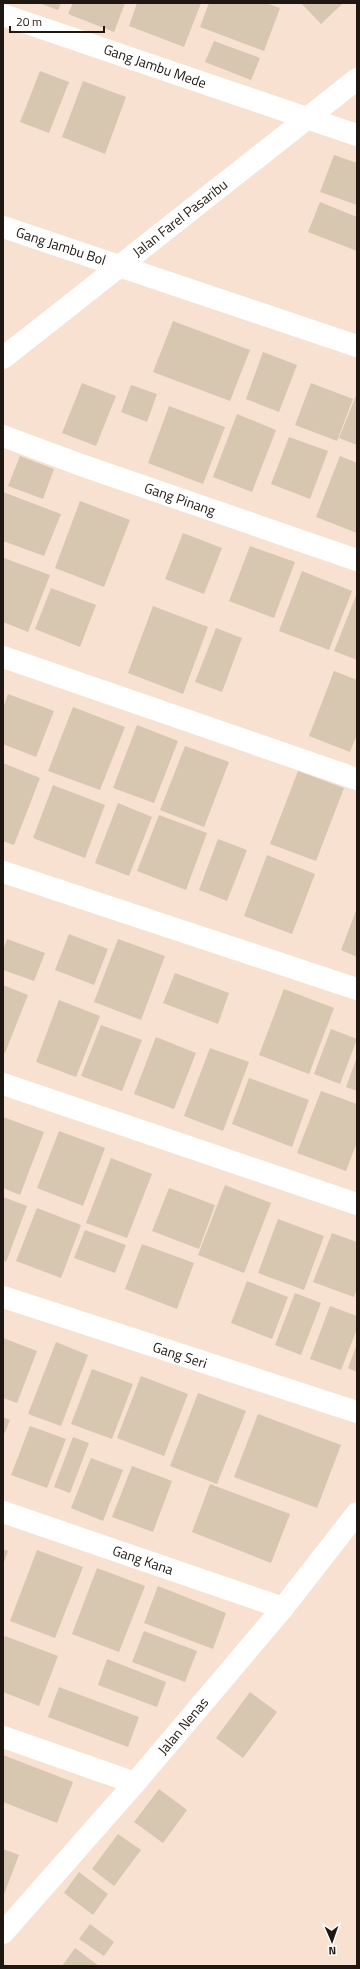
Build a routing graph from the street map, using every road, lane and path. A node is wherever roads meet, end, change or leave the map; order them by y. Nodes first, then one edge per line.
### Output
1 (3, 15) edge
2 (357, 79) edge
3 (307, 118) junction
4 (357, 135) edge
5 (3, 227) edge
6 (120, 265) junction
7 (357, 346) edge
8 (3, 358) edge
9 (3, 436) edge
10 (357, 560) edge
11 (3, 657) edge
12 (357, 779) edge
13 (3, 872) edge
14 (357, 989) edge
15 (3, 1084) edge
16 (357, 1204) edge
17 (3, 1297) edge
18 (357, 1412) edge
19 (3, 1512) edge
20 (357, 1513) edge
21 (283, 1608) junction
22 (3, 1737) edge
23 (135, 1783) junction
24 (3, 1933) edge

1 - 3 street, Gang Jambu Mede
2 - 3 street, Jalan Farel Pasaribu
3 - 4 street, Gang Jambu Mede
3 - 6 street, Jalan Farel Pasaribu
5 - 6 street, Gang Jambu Bol
6 - 7 street, Gang Jambu Bol
6 - 8 street, Jalan Farel Pasaribu
9 - 10 street, Gang Pinang
11 - 12 street
13 - 14 street
15 - 16 street
17 - 18 street, Gang Seri
19 - 21 street, Gang Kana
20 - 21 street, Jalan Nenas
21 - 23 street, Jalan Nenas
22 - 23 street
23 - 24 street, Jalan Nenas

